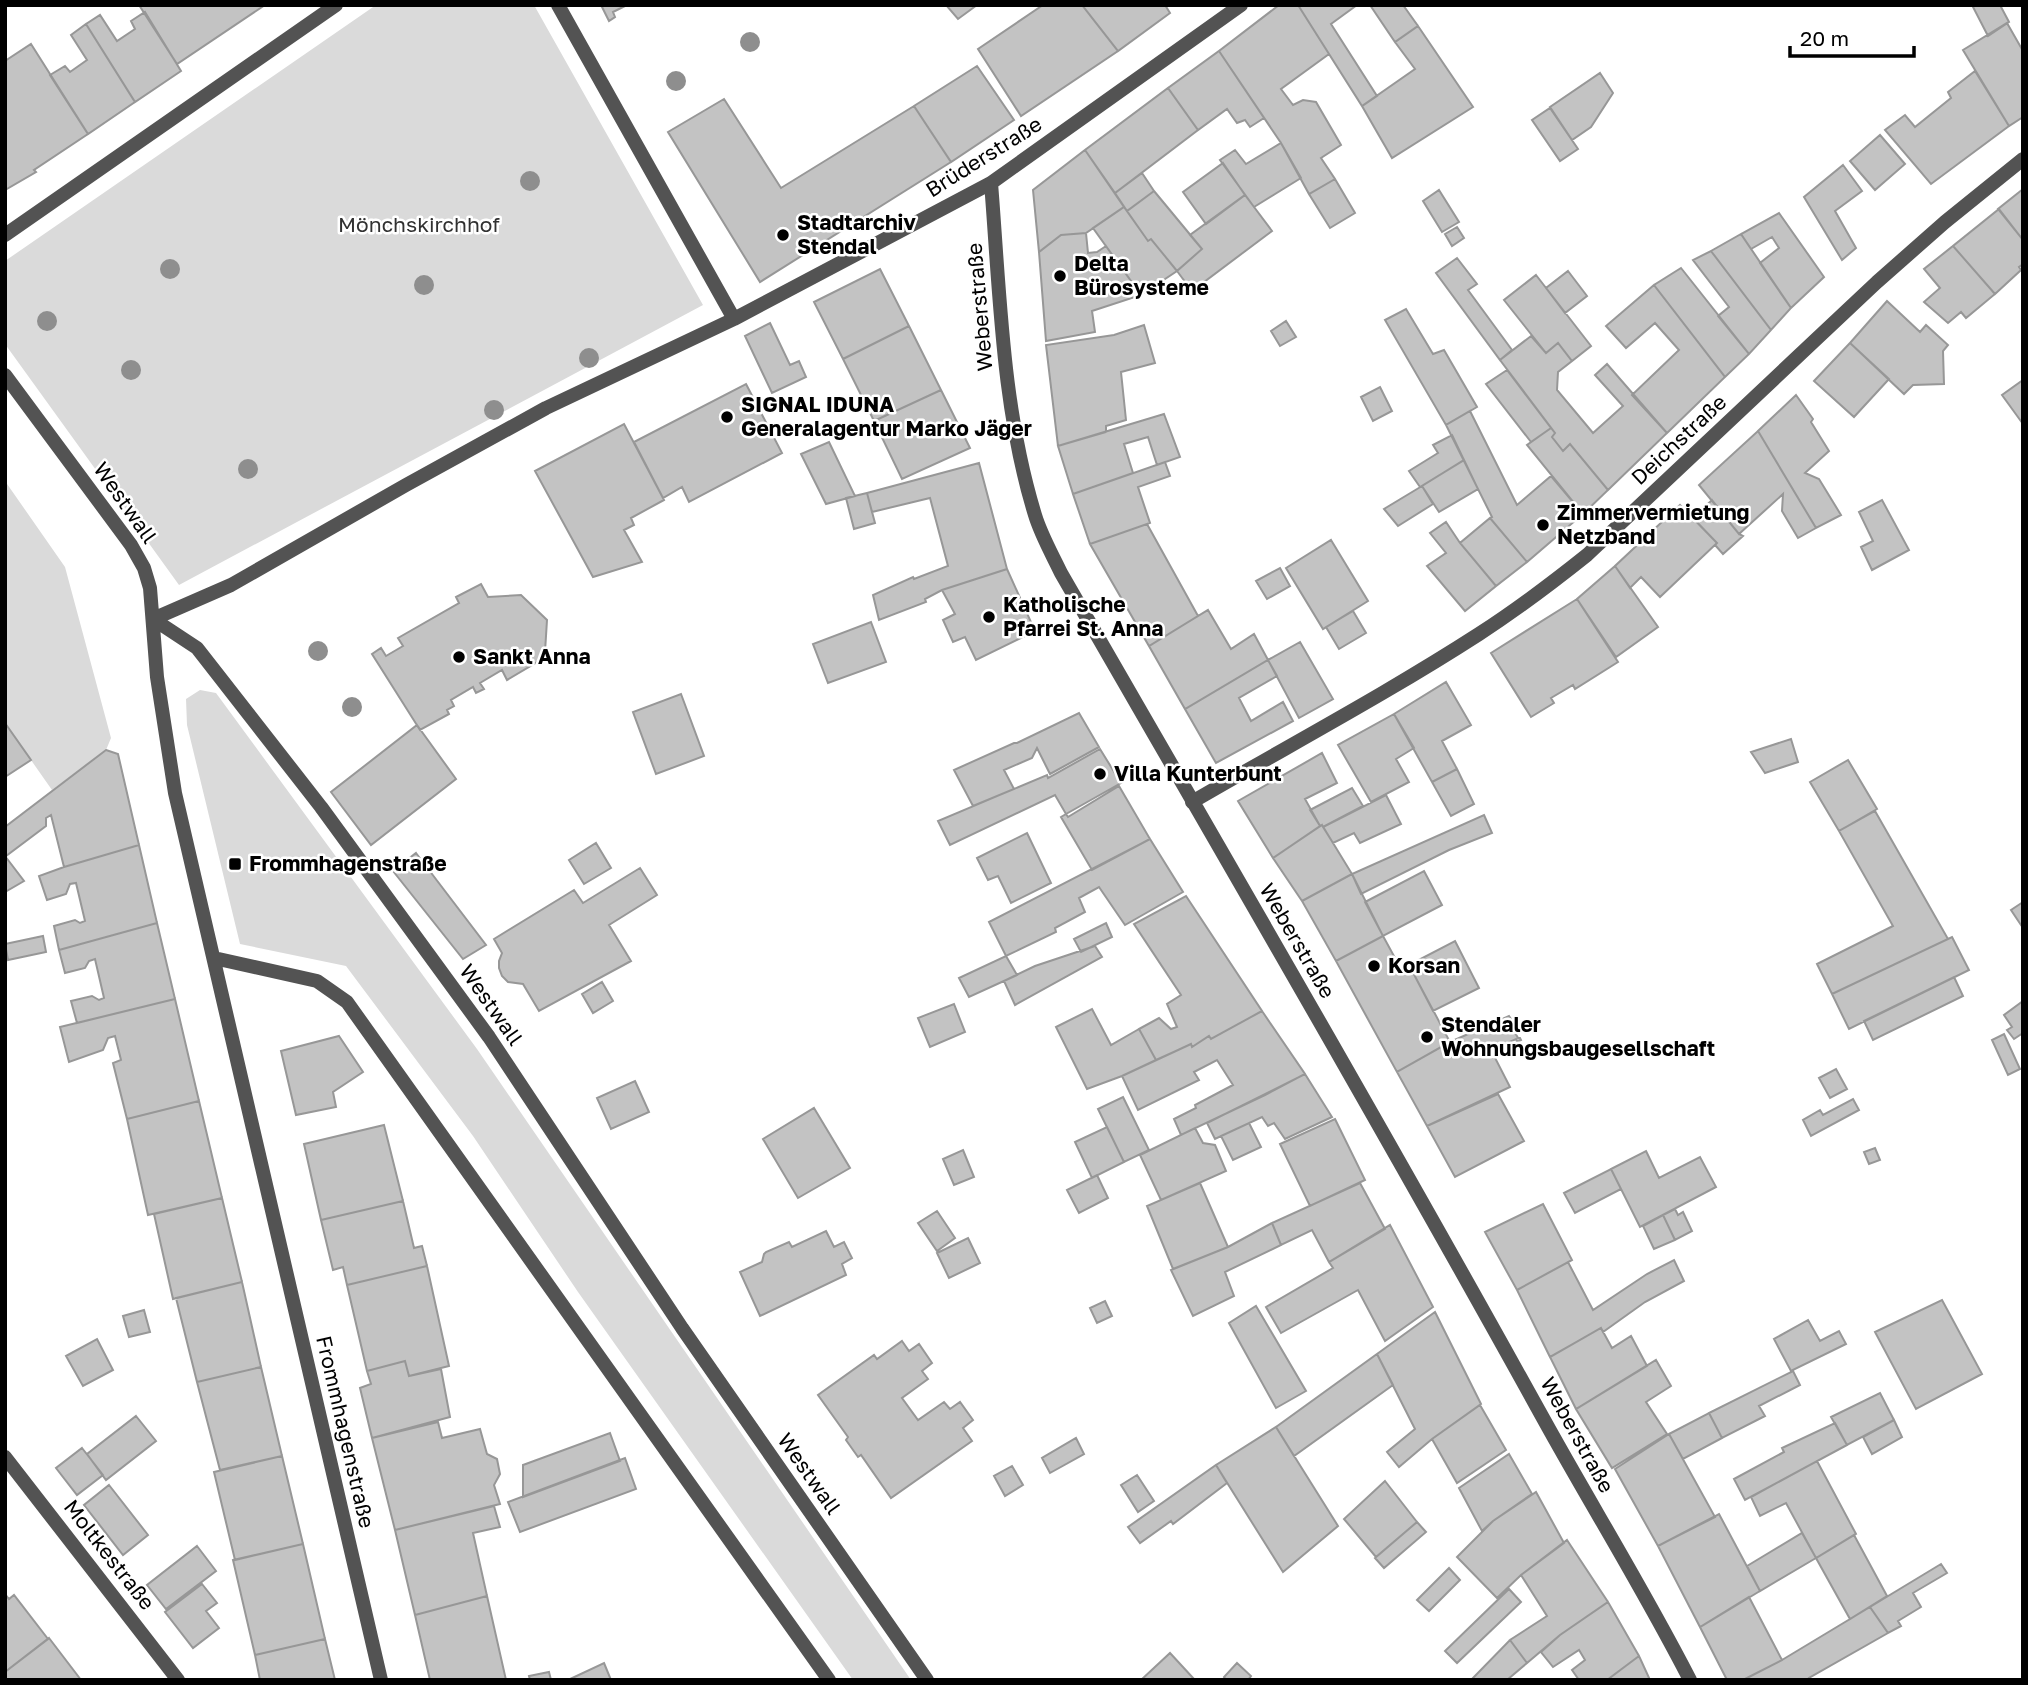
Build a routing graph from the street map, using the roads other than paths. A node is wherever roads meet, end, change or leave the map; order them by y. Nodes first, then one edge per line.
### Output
1 (336, 5) edge
2 (558, 5) edge
3 (1241, 5) edge
4 (2023, 159) edge
5 (991, 183) junction
6 (5, 235) edge
7 (734, 319) junction
8 (5, 376) edge
9 (153, 619) junction
10 (1192, 802) junction
11 (214, 958) junction
12 (5, 1457) edge
13 (178, 1680) edge
14 (381, 1680) edge
15 (829, 1680) edge
16 (927, 1680) edge
17 (1690, 1680) edge

1 - 6 street
2 - 7 street
3 - 5 street, Brüderstraße
4 - 10 street, Deichstraße
5 - 7 street, Brüderstraße
5 - 10 street, Weberstraße
7 - 9 street
8 - 9 street, Westwall
9 - 11 street, Frommhagenstraße
9 - 16 street, Westwall
10 - 17 street, Weberstraße
11 - 14 street, Frommhagenstraße
11 - 15 street
12 - 13 street, Moltkestraße

